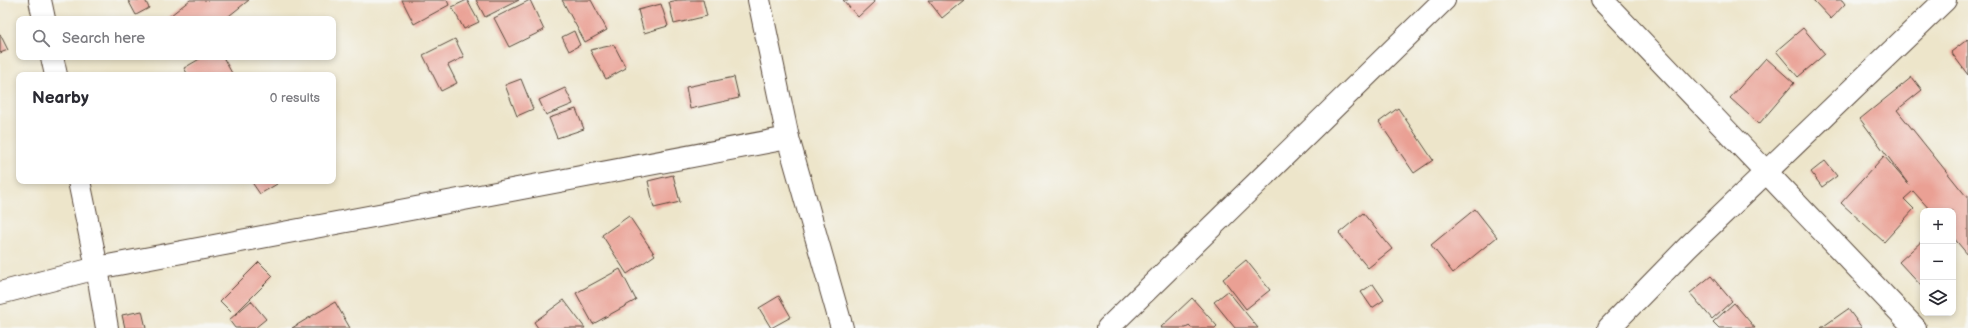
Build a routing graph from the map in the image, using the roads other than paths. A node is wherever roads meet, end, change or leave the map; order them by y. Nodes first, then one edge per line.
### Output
1 (40, 0) edge
2 (759, 0) edge
3 (1444, 0) edge
4 (1602, 0) edge
5 (1945, 0) edge
6 (43, 16) edge
7 (53, 60) edge
8 (55, 72) edge
9 (788, 138) junction
10 (1766, 174) junction
11 (80, 184) edge
12 (97, 268) junction
13 (0, 293) edge
14 (107, 328) edge
15 (842, 328) edge
16 (1108, 328) edge
17 (1609, 328) edge
18 (1915, 328) edge

1 - 6 street
2 - 9 street
3 - 16 street
4 - 10 street
5 - 10 street
7 - 8 street
9 - 12 street
9 - 15 street
10 - 17 street
10 - 18 street
11 - 12 street
12 - 13 street
12 - 14 street

